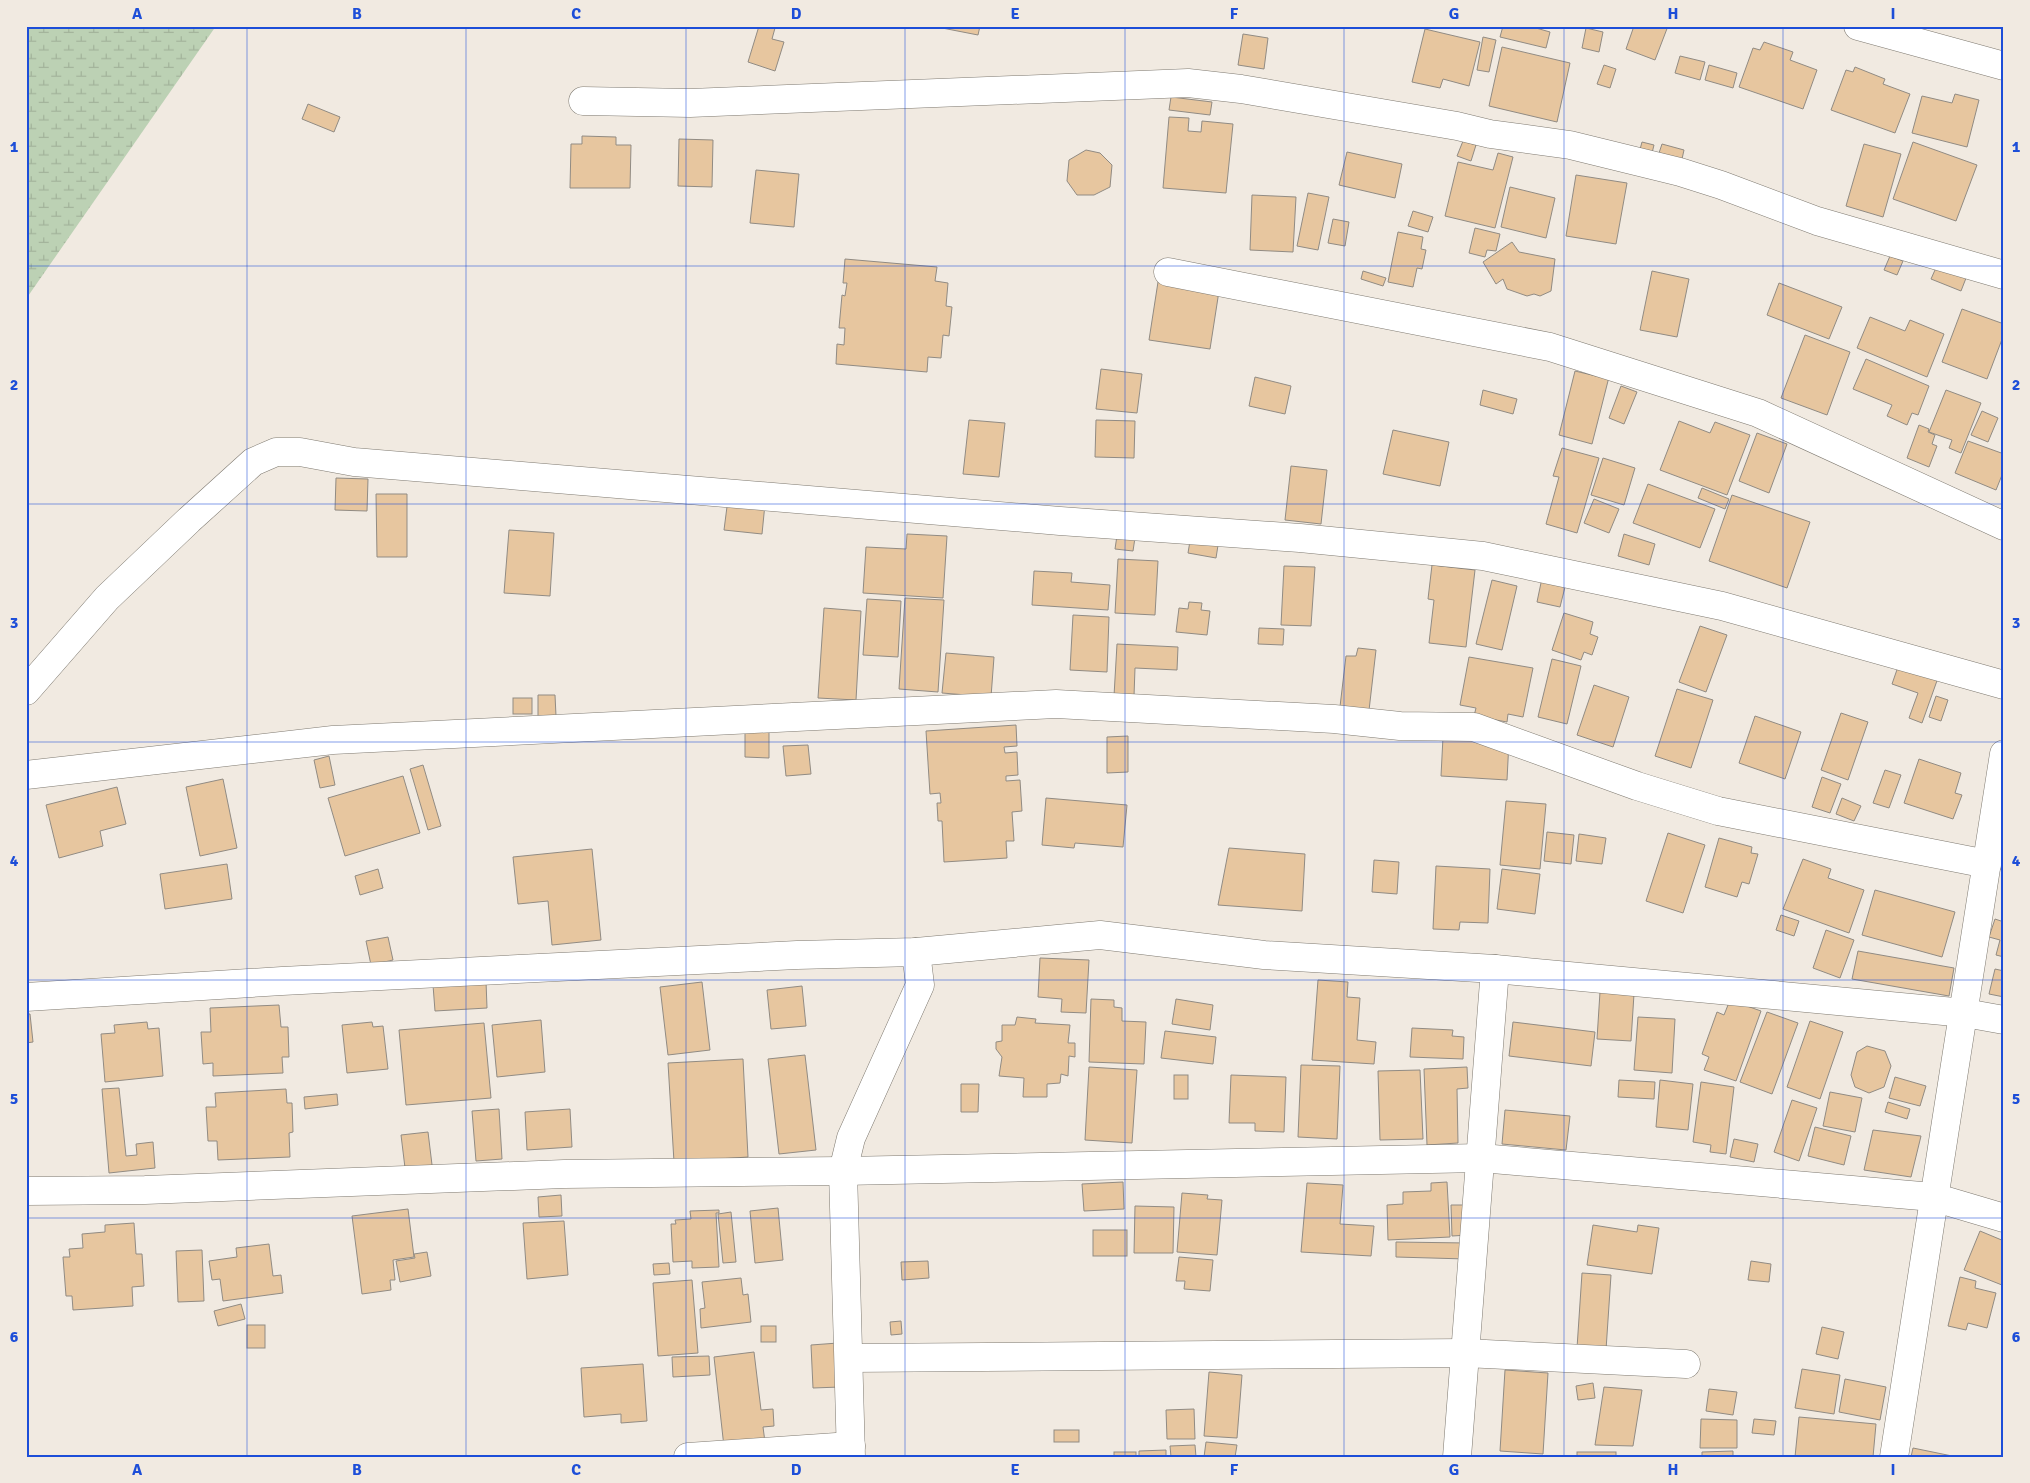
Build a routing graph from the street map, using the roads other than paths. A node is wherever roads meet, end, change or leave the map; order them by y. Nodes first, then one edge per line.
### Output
1 (1858, 26) edge
2 (2004, 66) edge
3 (583, 101) dead end
4 (1168, 272) dead end
5 (2004, 275) edge
6 (2004, 526) edge
7 (2004, 685) edge
8 (26, 691) edge
9 (2004, 754) edge
10 (26, 775) edge
11 (1987, 864) junction
12 (916, 952) junction
13 (1495, 969) junction
14 (26, 997) edge
15 (1964, 1013) junction
16 (2004, 1020) edge
17 (1481, 1158) junction
18 (843, 1171) junction
19 (26, 1191) edge
20 (1933, 1196) junction
21 (2004, 1218) edge
22 (1466, 1353) junction
23 (849, 1358) junction
24 (1686, 1364) dead end
25 (851, 1452) edge
26 (688, 1457) edge
27 (1457, 1457) edge
28 (1894, 1457) edge

1 - 2 street
3 - 5 street
4 - 6 street
7 - 8 street
9 - 11 street
10 - 11 street
11 - 15 street
12 - 13 street
12 - 14 street
12 - 18 street
13 - 15 street
13 - 17 street
15 - 16 street
15 - 20 street
17 - 18 street
17 - 20 street
17 - 22 street
18 - 19 street
18 - 23 street
20 - 21 street
20 - 28 street
22 - 23 street
22 - 24 street
22 - 27 street
23 - 25 street
25 - 26 street

